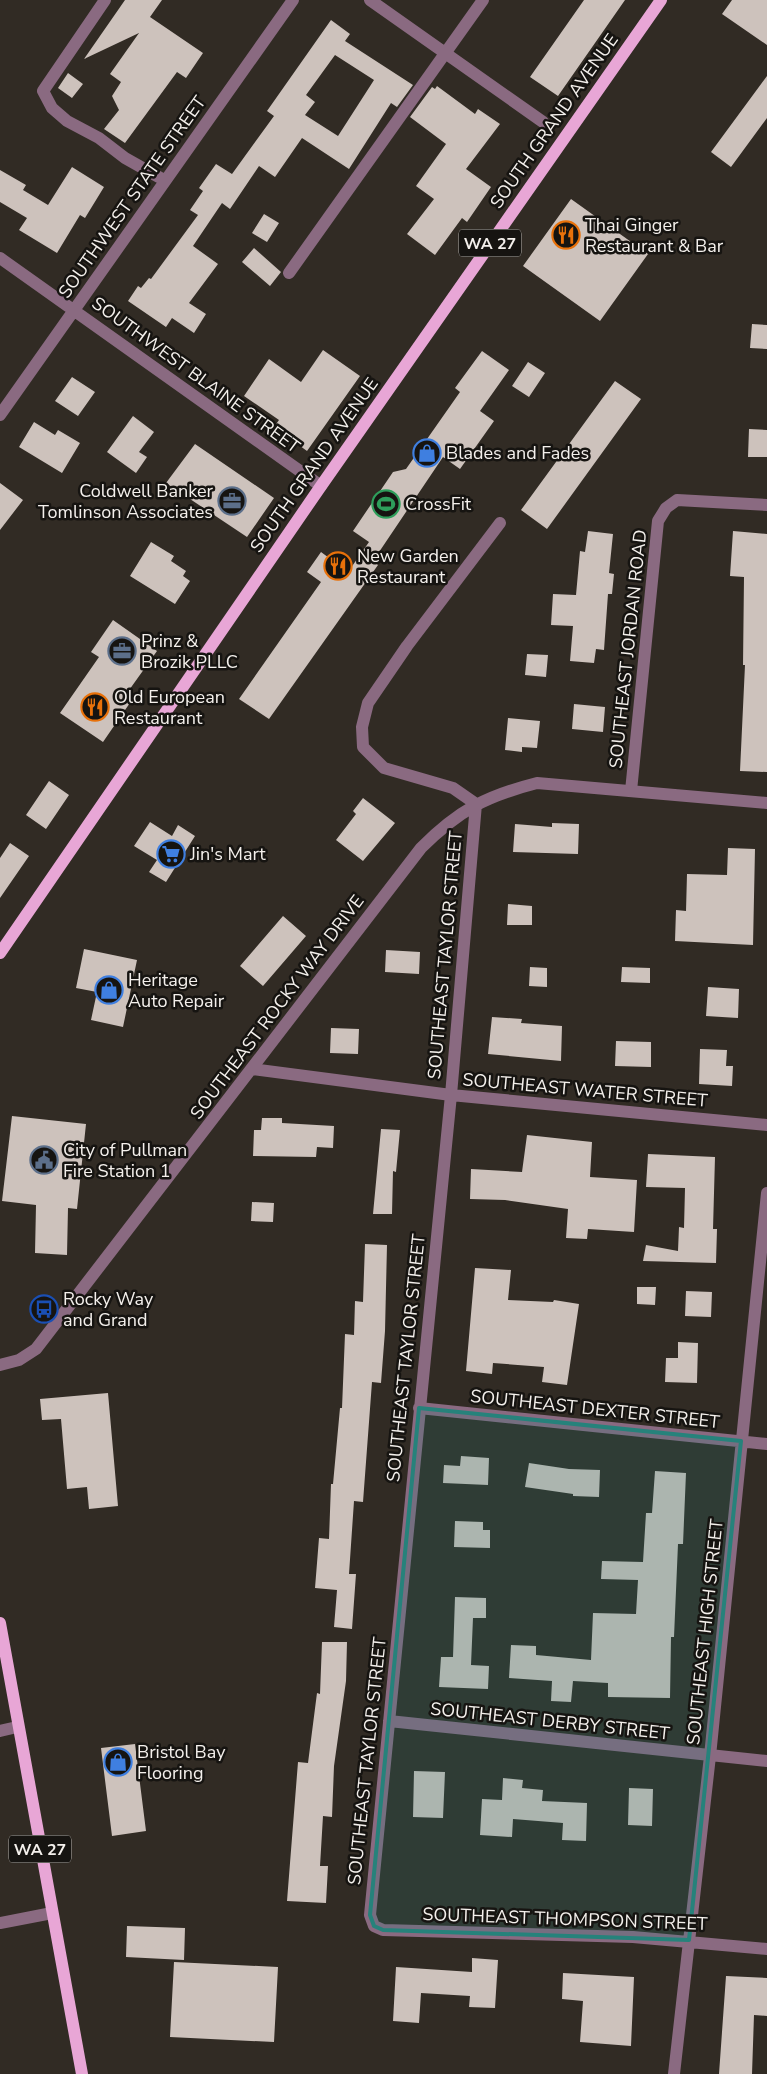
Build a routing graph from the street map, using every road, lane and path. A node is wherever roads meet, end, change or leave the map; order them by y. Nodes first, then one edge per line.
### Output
1 (105, 0) edge
2 (293, 0) edge
3 (370, 0) edge
4 (483, 0) edge
5 (661, 0) edge
6 (446, 54) junction
7 (543, 122) dead end
8 (164, 180) junction
9 (0, 258) edge
10 (288, 273) dead end
11 (74, 309) junction
12 (0, 415) edge
13 (321, 486) junction
14 (767, 505) edge
15 (500, 522) dead end
16 (632, 791) junction
17 (476, 804) junction
18 (767, 804) edge
19 (0, 953) edge
20 (252, 1069) junction
21 (451, 1095) junction
22 (767, 1125) edge
23 (767, 1193) edge
24 (0, 1365) edge
25 (419, 1408) junction
26 (741, 1441) junction
27 (767, 1444) edge
28 (0, 1623) edge
29 (389, 1721) junction
30 (17, 1727) junction
31 (0, 1731) edge
32 (710, 1756) junction
33 (767, 1761) edge
34 (52, 1913) junction
35 (370, 1915) joint
36 (0, 1923) edge
37 (689, 1940) junction
38 (767, 1948) edge
39 (82, 2074) edge
40 (674, 2074) edge

1 - 8 street
2 - 8 street, SOUTHWEST STATE STREET
3 - 6 street
4 - 6 street
5 - 13 main road, SOUTH GRAND AVENUE / WA 27
6 - 7 street
6 - 10 street
8 - 11 street, SOUTHWEST STATE STREET
9 - 11 street, SOUTHWEST BLAINE STREET
11 - 12 street, SOUTHWEST STATE STREET
11 - 13 street, SOUTHWEST BLAINE STREET
13 - 19 main road, SOUTH GRAND AVENUE / WA 27
14 - 16 street, SOUTHEAST JORDAN ROAD
15 - 17 street
16 - 17 street, SOUTHEAST ROCKY WAY DRIVE
16 - 18 street, SOUTHEAST ROCKY WAY DRIVE
17 - 20 street, SOUTHEAST ROCKY WAY DRIVE
17 - 21 street, SOUTHEAST TAYLOR STREET
20 - 21 street, SOUTHEAST WATER STREET
20 - 24 street, SOUTHEAST ROCKY WAY DRIVE
21 - 22 street, SOUTHEAST WATER STREET
21 - 25 street, SOUTHEAST TAYLOR STREET
23 - 26 street, SOUTHEAST HIGH STREET
25 - 26 street, SOUTHEAST DEXTER STREET
25 - 29 street, SOUTHEAST TAYLOR STREET
26 - 27 street, SOUTHEAST DEXTER STREET
26 - 32 street, SOUTHEAST HIGH STREET
28 - 30 main road, WA 27
29 - 32 street, SOUTHEAST DERBY STREET
29 - 35 street, SOUTHEAST TAYLOR STREET
30 - 31 street
30 - 34 main road, WA 27
32 - 33 street, SOUTHEAST DERBY STREET
32 - 37 street, SOUTHEAST HIGH STREET
34 - 36 street
34 - 39 main road, WA 27
35 - 37 street, SOUTHEAST THOMPSON STREET
37 - 38 street, SOUTHEAST THOMPSON STREET
37 - 40 street, SOUTHEAST HIGH STREET

